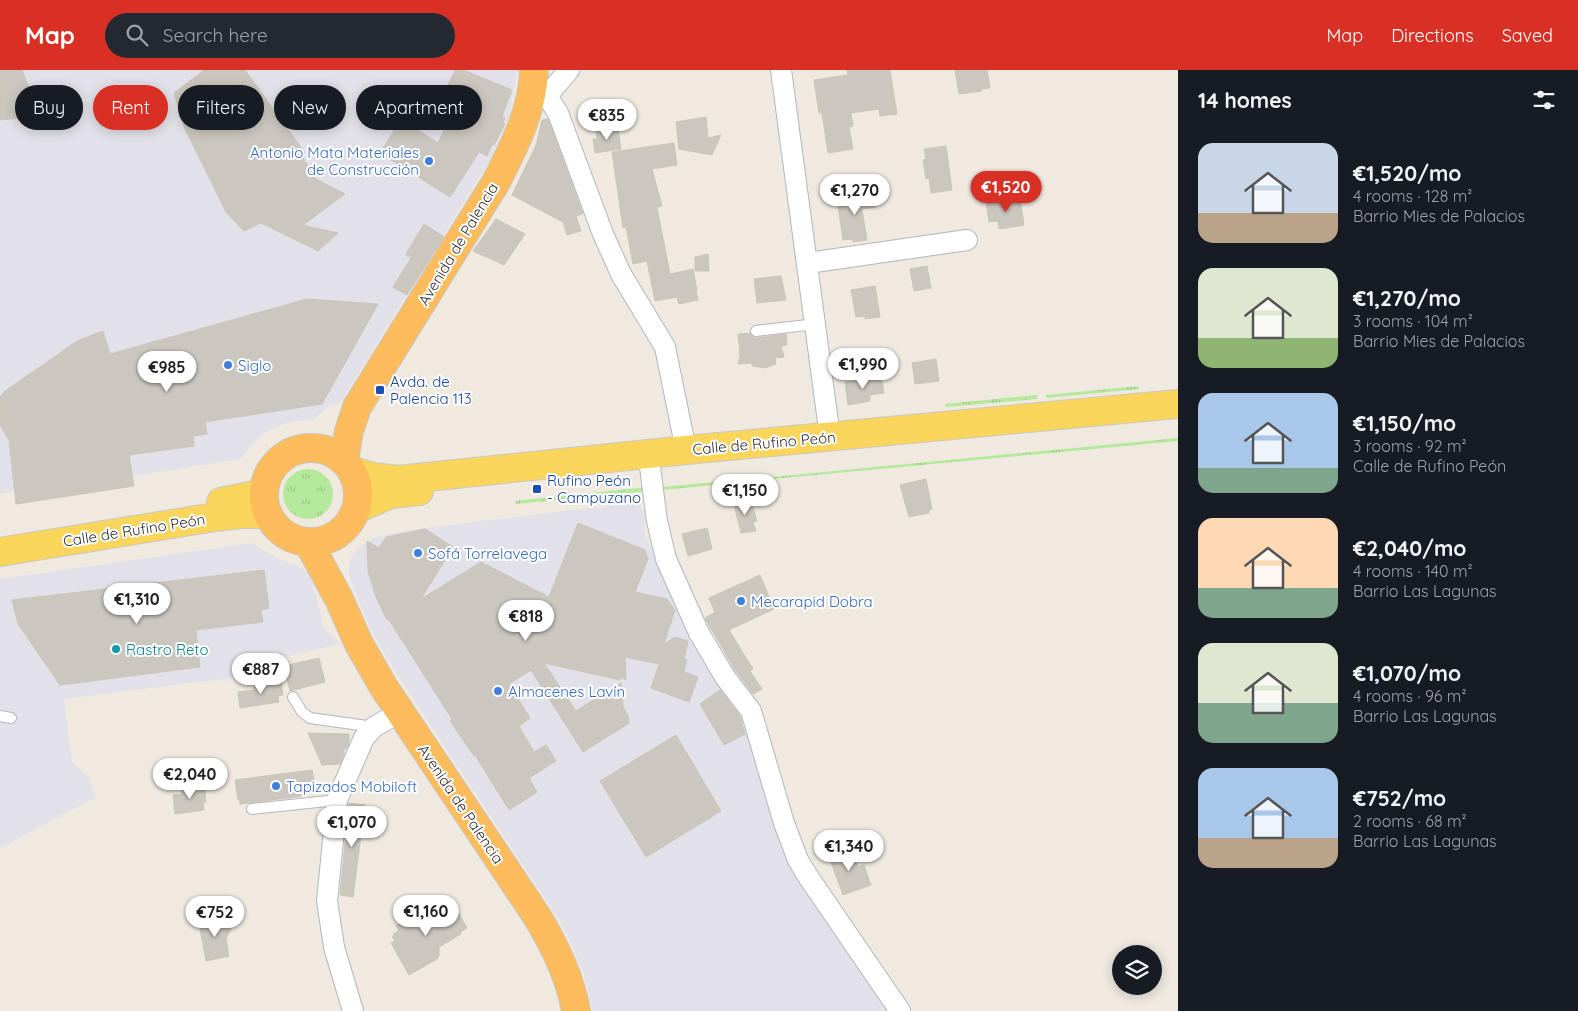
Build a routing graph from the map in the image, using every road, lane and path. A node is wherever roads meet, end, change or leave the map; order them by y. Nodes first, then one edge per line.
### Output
1 (569, 70) edge
2 (781, 70) edge
3 (538, 85) edge
4 (967, 240) dead end
5 (808, 263) junction
6 (816, 324) junction
7 (756, 331) dead end
8 (1178, 404) edge
9 (357, 407) junction
10 (1178, 418) edge
11 (830, 437) junction
12 (316, 448) junction
13 (686, 450) junction
14 (348, 466) junction
15 (650, 467) junction
16 (266, 504) junction
17 (356, 509) junction
18 (334, 535) junction
19 (0, 536) edge
20 (308, 542) junction
21 (0, 552) edge
22 (339, 599) junction
23 (293, 697) dead end
24 (400, 712) junction
25 (0, 716) edge
26 (11, 718) dead end
27 (374, 727) junction
28 (337, 800) junction
29 (252, 809) dead end
30 (353, 1011) edge
31 (576, 1011) edge
32 (900, 1011) edge

1 - 3 street
2 - 5 street
3 - 9 highway, Avenida de Palencia
3 - 13 street
4 - 5 street
5 - 6 street
6 - 7 lane
6 - 11 street
8 - 11 main road, Calle de Rufino Peón
9 - 12 highway, Avenida de Palencia
9 - 14 highway, Avenida de Palencia
10 - 15 main road, Calle de Rufino Peón
11 - 13 main road, Calle de Rufino Peón
12 - 14 highway
12 - 16 highway
13 - 14 main road, Calle de Rufino Peón
14 - 17 highway
15 - 17 main road, Calle de Rufino Peón
15 - 32 street
16 - 19 main road, Calle de Rufino Peón
16 - 20 highway
16 - 21 main road, Calle de Rufino Peón
17 - 18 highway
18 - 20 highway
18 - 22 highway, Avenida de Palencia
20 - 22 highway, Avenida de Palencia
22 - 24 highway, Avenida de Palencia
23 - 27 lane
24 - 27 street
24 - 31 highway, Avenida de Palencia
25 - 26 lane
27 - 28 street
28 - 29 lane
28 - 30 street

